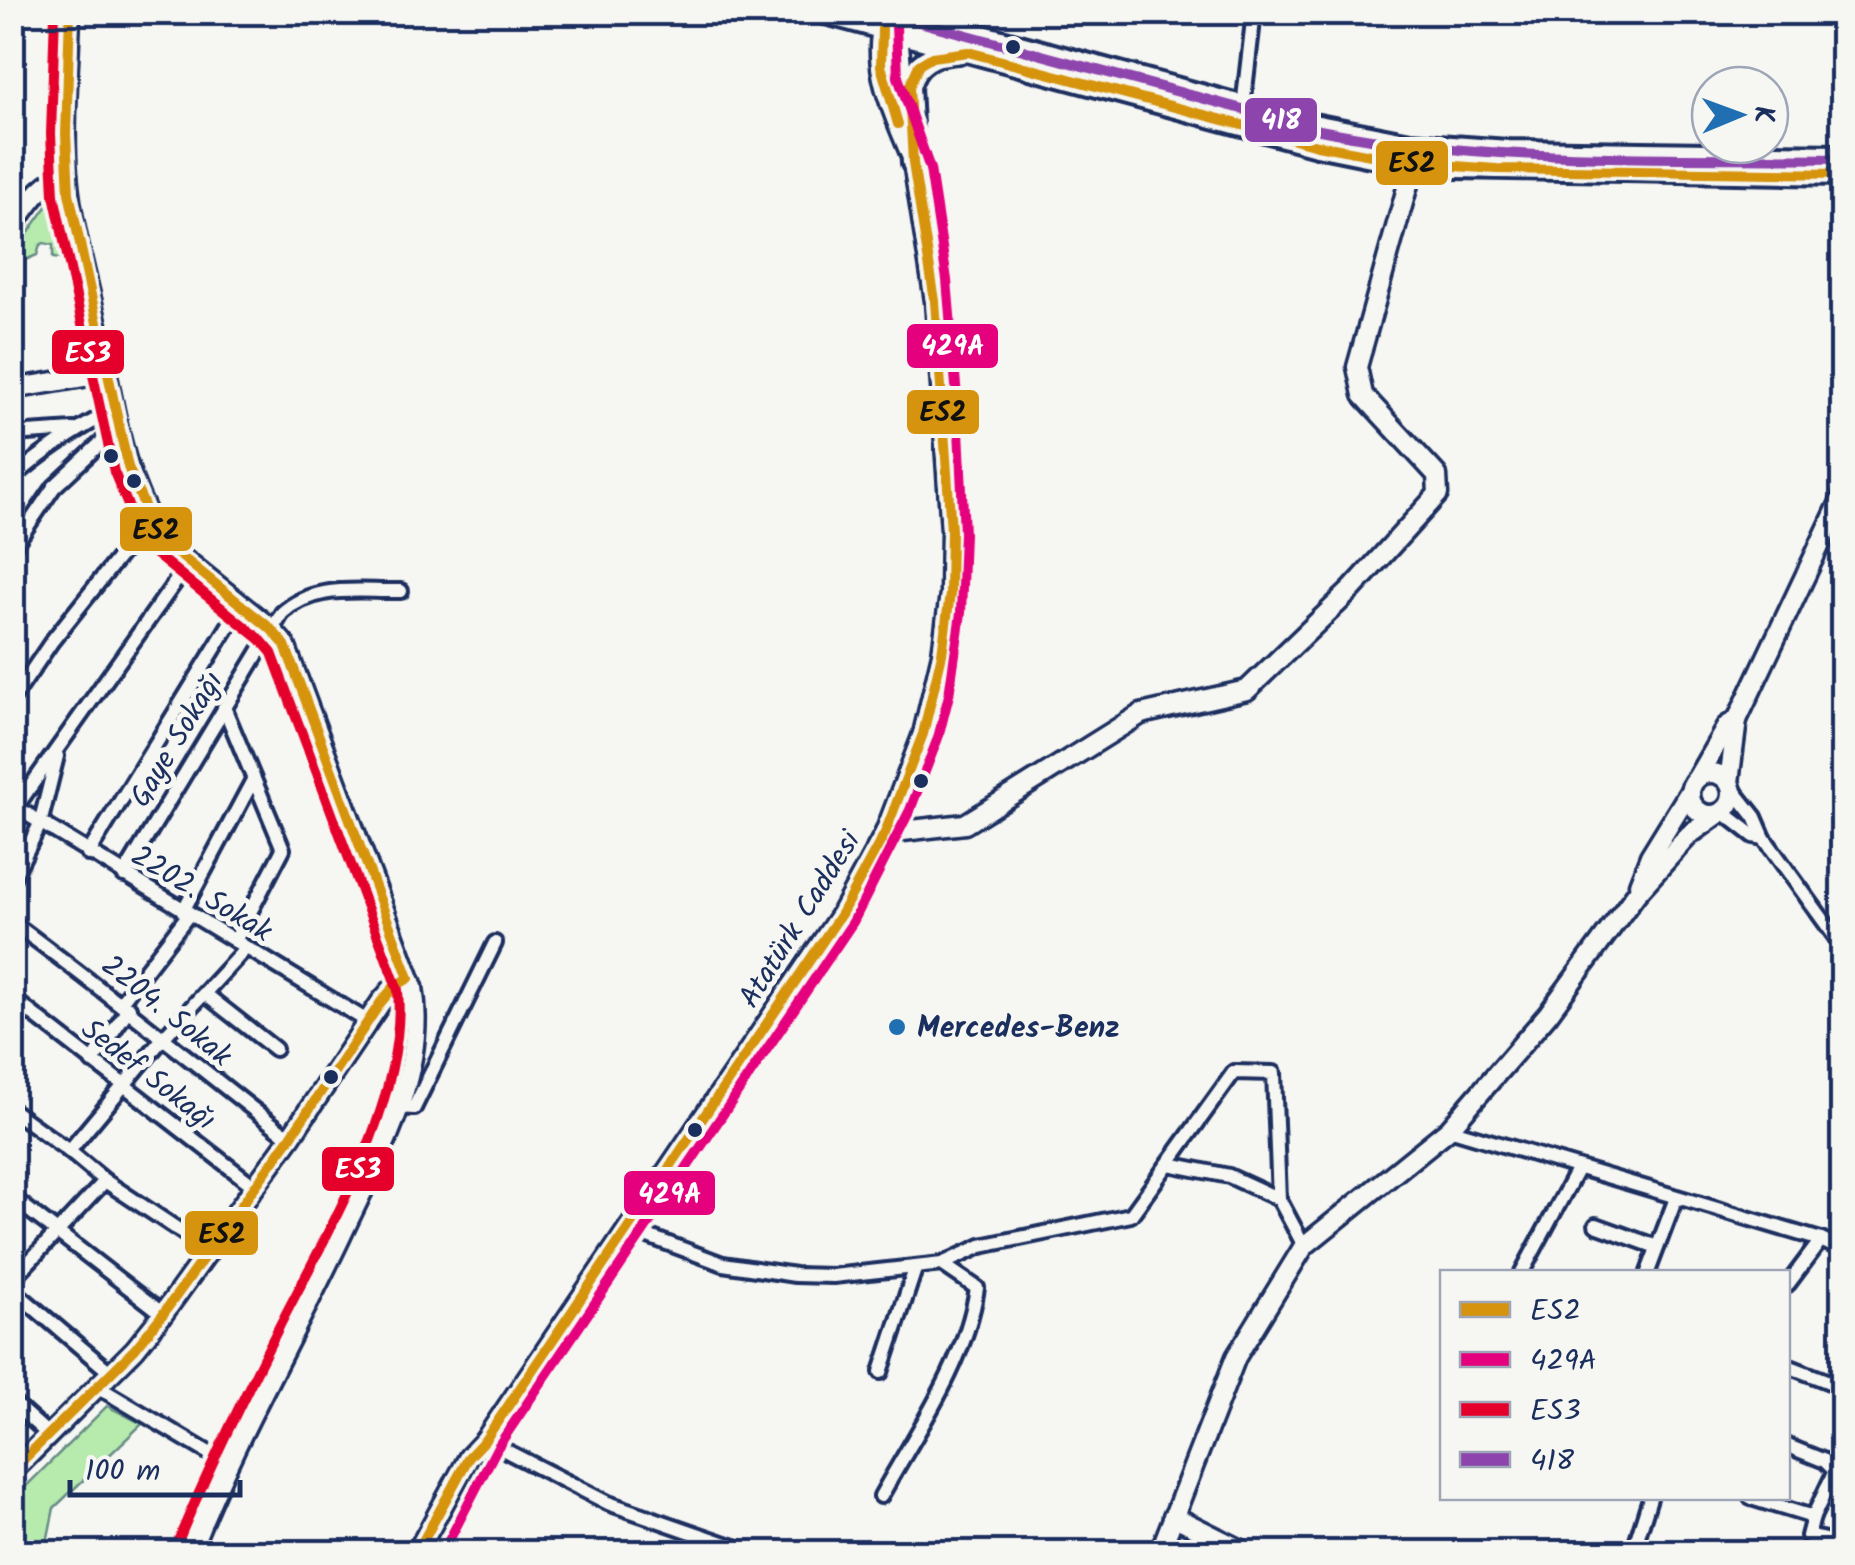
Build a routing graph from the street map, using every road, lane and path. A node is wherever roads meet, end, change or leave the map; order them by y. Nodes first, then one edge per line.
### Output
1 (70, 12) edge
2 (822, 12) edge
3 (1254, 12) edge
4 (894, 23) edge
5 (968, 52) junction
6 (1244, 107) junction
7 (1842, 156) edge
8 (914, 163) junction
9 (1414, 163) junction
10 (1842, 174) edge
11 (67, 175) junction
12 (12, 227) edge
13 (107, 373) junction
14 (12, 390) edge
15 (117, 417) junction
16 (77, 430) junction
17 (12, 434) edge
18 (12, 479) edge
19 (1842, 498) edge
20 (149, 519) junction
21 (12, 549) edge
22 (188, 564) junction
23 (401, 591) dead end
24 (242, 604) junction
25 (270, 628) junction
26 (12, 700) edge
27 (224, 707) junction
28 (1736, 720) junction
29 (60, 748) junction
30 (253, 780) junction
31 (1693, 784) junction
32 (1730, 785) junction
33 (14, 806) edge
34 (1720, 813) junction
35 (40, 824) junction
36 (885, 833) junction
37 (1764, 838) junction
38 (88, 854) junction
39 (124, 875) junction
40 (12, 880) edge
41 (1636, 894) junction
42 (186, 912) junction
43 (12, 922) edge
44 (495, 943) dead end
45 (241, 945) junction
46 (1842, 946) edge
47 (409, 978) junction
48 (205, 994) junction
49 (12, 998) edge
50 (125, 1005) junction
51 (367, 1021) junction
52 (164, 1036) junction
53 (274, 1050) dead end
54 (92, 1062) junction
55 (123, 1088) junction
56 (397, 1107) junction
57 (12, 1110) edge
58 (1449, 1129) junction
59 (290, 1138) junction
60 (69, 1151) junction
61 (1169, 1164) junction
62 (1578, 1168) junction
63 (105, 1181) junction
64 (255, 1187) junction
65 (12, 1197) edge
66 (1279, 1198) junction
67 (1676, 1198) junction
68 (1596, 1225) dead end
69 (629, 1229) junction
70 (59, 1231) junction
71 (1821, 1240) junction
72 (1304, 1246) junction
73 (1657, 1248) junction
74 (209, 1250) junction
75 (1842, 1250) edge
76 (942, 1264) junction
77 (915, 1269) junction
78 (1523, 1270) edge
79 (1649, 1270) edge
80 (12, 1280) edge
81 (1790, 1281) edge
82 (12, 1289) edge
83 (163, 1314) junction
84 (1790, 1367) edge
85 (881, 1372) dead end
86 (104, 1380) junction
87 (1842, 1387) edge
88 (12, 1402) edge
89 (49, 1435) junction
90 (484, 1440) junction
91 (1790, 1447) edge
92 (229, 1464) junction
93 (12, 1472) edge
94 (881, 1496) dead end
95 (1649, 1500) edge
96 (1758, 1500) edge
97 (1173, 1516) junction
98 (1813, 1517) junction
99 (1841, 1541) edge
100 (190, 1552) edge
101 (416, 1552) edge
102 (426, 1552) edge
103 (748, 1552) edge
104 (1160, 1552) edge
105 (1245, 1552) edge
106 (1633, 1552) edge

1 - 11 street
2 - 4 main road
3 - 6 street
4 - 5 main road
4 - 6 main road
4 - 8 street, Atatürk Caddesi
5 - 8 main road
5 - 9 main road
6 - 7 main road
8 - 36 street, Atatürk Caddesi
9 - 10 main road
9 - 36 street
11 - 12 street
11 - 13 street
13 - 14 street
13 - 15 street
15 - 16 street
15 - 20 street
15 - 21 street
16 - 17 street
16 - 18 street
19 - 28 street
20 - 22 street
20 - 26 street
22 - 24 street
22 - 29 street
23 - 25 street, Gaye Sokağı
24 - 25 street
24 - 38 street
25 - 27 street, Gaye Sokağı
25 - 47 street
27 - 30 street
27 - 39 street, Gaye Sokağı
28 - 31 street
28 - 32 street
29 - 33 street
29 - 35 street
30 - 42 street
30 - 45 street
31 - 32 street
31 - 34 street
31 - 41 street
32 - 34 street
32 - 37 street
33 - 35 street, 2202. Sokak
34 - 37 street
34 - 41 street
35 - 38 street, 2202. Sokak
35 - 40 street
36 - 69 street, Atatürk Caddesi
37 - 46 street
38 - 39 street, 2202. Sokak
39 - 42 street, 2202. Sokak
41 - 58 street
42 - 45 street, 2202. Sokak
42 - 50 street
43 - 50 street, 2204. Sokak
44 - 56 street
45 - 48 street
45 - 51 street, 2202. Sokak
47 - 51 street
47 - 56 street
48 - 52 street
48 - 53 street
49 - 54 street, Sedef Sokağı
50 - 52 street, 2204. Sokak
50 - 54 street
51 - 59 street
52 - 55 street
52 - 59 street, 2204. Sokak
54 - 55 street, Sedef Sokağı
55 - 60 street
55 - 64 street, Sedef Sokağı
56 - 92 street
57 - 60 street
58 - 62 street
58 - 72 street
59 - 64 street
60 - 63 street
61 - 66 street
61 - 66 street
61 - 76 street
62 - 67 street
62 - 78 street
63 - 70 street
63 - 74 street
64 - 74 street
65 - 70 street
66 - 72 street
67 - 71 street
67 - 73 street
68 - 73 street
69 - 77 street
69 - 90 street, Atatürk Caddesi
70 - 80 street
70 - 83 street
71 - 75 street
71 - 81 street
72 - 97 street
73 - 79 street
74 - 83 street
76 - 77 street
76 - 94 street
77 - 85 street
82 - 86 street
83 - 86 street
84 - 87 street
86 - 89 street
86 - 92 street
88 - 89 street
89 - 93 street
90 - 101 street, Atatürk Caddesi
90 - 102 street
90 - 103 street
91 - 98 street
92 - 100 street
95 - 106 street
96 - 98 street
97 - 104 street
97 - 105 street
98 - 99 street

